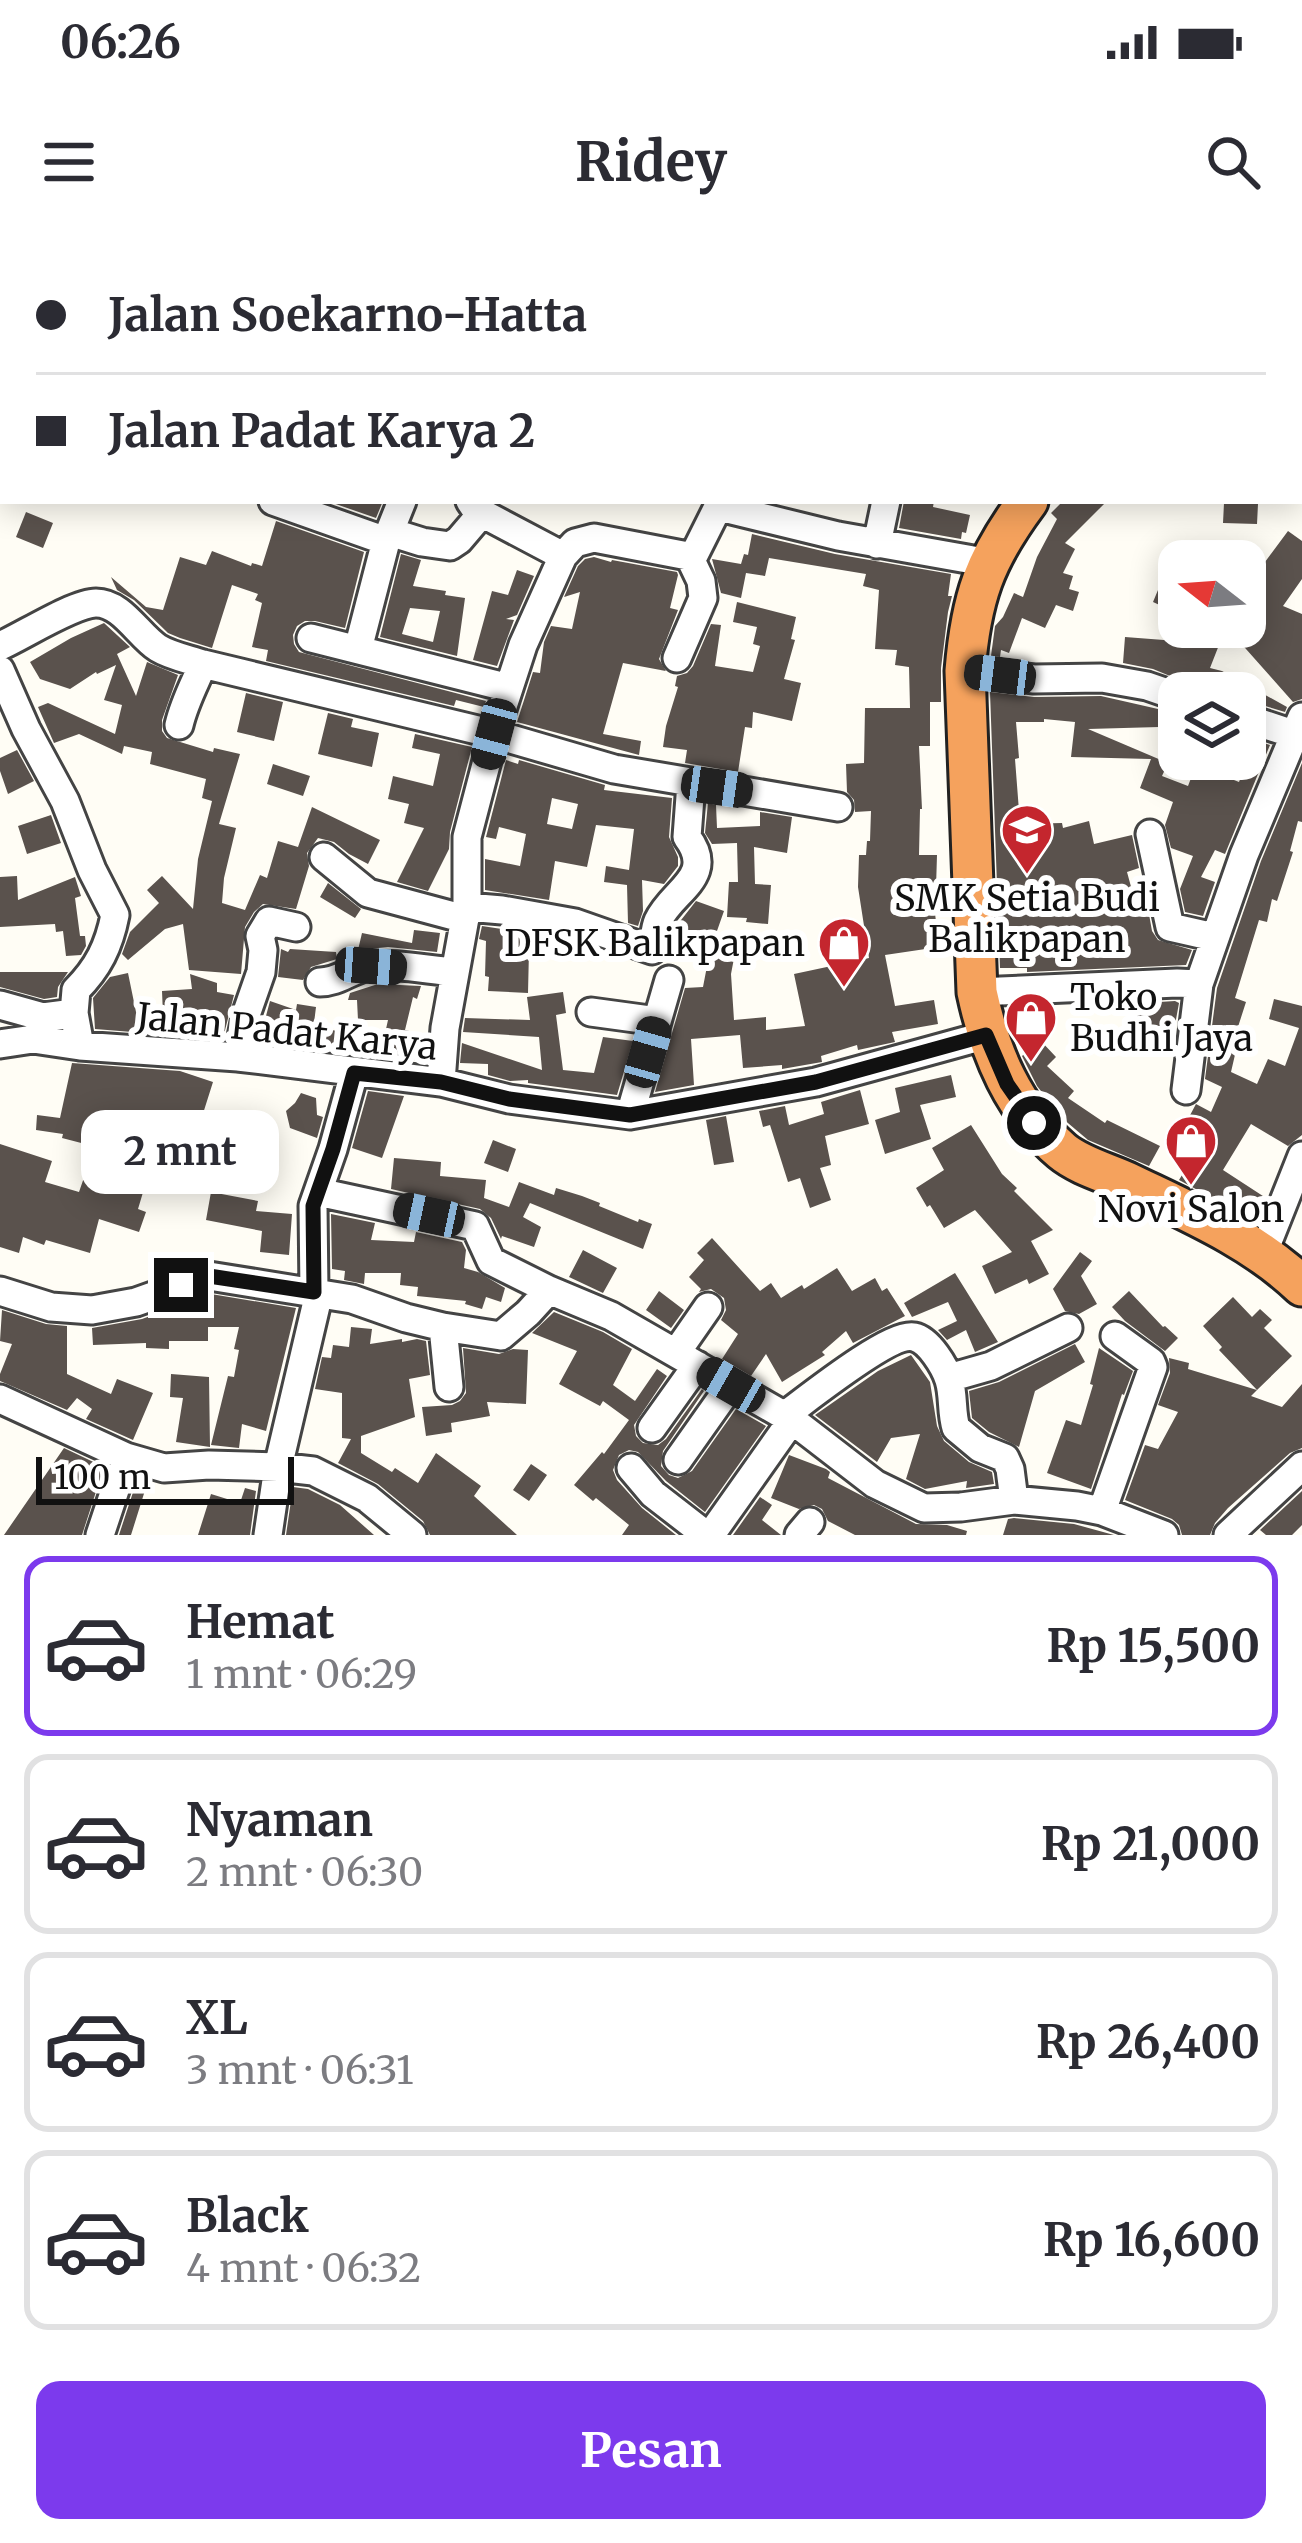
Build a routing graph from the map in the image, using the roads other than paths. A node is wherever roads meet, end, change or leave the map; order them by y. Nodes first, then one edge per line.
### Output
1 (283, 504) edge
2 (401, 504) edge
3 (720, 504) edge
4 (885, 504) edge
5 (1026, 504) edge
6 (476, 507) edge
7 (388, 537) junction
8 (877, 544) junction
9 (563, 556) junction
10 (690, 558) junction
11 (990, 563) junction
12 (311, 638) dead end
13 (0, 646) edge
14 (358, 649) junction
15 (677, 658) dead end
16 (203, 664) junction
17 (0, 670) edge
18 (965, 670) junction
19 (509, 688) junction
20 (1158, 690) edge
21 (1266, 722) edge
22 (179, 725) dead end
23 (26, 729) junction
24 (1299, 729) edge
25 (494, 734) junction
26 (0, 742) edge
27 (691, 783) junction
28 (838, 808) dead end
29 (1150, 834) dead end
30 (324, 856) dead end
31 (466, 913) junction
32 (296, 927) dead end
33 (1214, 937) junction
34 (455, 972) junction
35 (669, 980) dead end
36 (320, 982) dead end
37 (1199, 984) junction
38 (977, 992) junction
39 (0, 1005) edge
40 (74, 1012) junction
41 (591, 1012) dead end
42 (657, 1021) junction
43 (986, 1035) junction
44 (0, 1044) edge
45 (80, 1046) junction
46 (238, 1057) junction
47 (354, 1073) junction
48 (441, 1082) junction
49 (1186, 1090) dead end
50 (630, 1115) junction
51 (1302, 1156) edge
52 (318, 1192) junction
53 (1263, 1254) junction
54 (1302, 1286) edge
55 (550, 1290) junction
56 (0, 1291) edge
57 (316, 1293) junction
58 (709, 1307) dead end
59 (443, 1328) junction
60 (1068, 1328) dead end
61 (1115, 1336) dead end
62 (687, 1359) junction
63 (949, 1378) junction
64 (731, 1385) junction
65 (448, 1387) dead end
66 (0, 1399) edge
67 (788, 1418) junction
68 (652, 1428) dead end
69 (126, 1457) junction
70 (678, 1460) dead end
71 (278, 1466) junction
72 (1302, 1466) edge
73 (631, 1468) dead end
74 (1014, 1500) junction
75 (1090, 1508) junction
76 (100, 1535) edge
77 (268, 1535) edge
78 (412, 1535) edge
79 (1065, 1535) edge
80 (1164, 1535) edge
81 (1228, 1535) edge

1 - 7 street
2 - 7 street
3 - 8 street
3 - 10 street
4 - 8 street
5 - 11 highway
6 - 7 street
6 - 9 street
7 - 14 street
8 - 11 street
9 - 10 street
9 - 19 street
10 - 15 street
11 - 18 highway
12 - 14 street
13 - 16 street
14 - 19 street
16 - 22 street
16 - 25 street
17 - 23 street
18 - 20 street
18 - 38 highway
19 - 25 street
21 - 24 street
23 - 26 street
23 - 40 street
24 - 33 street
25 - 27 street
25 - 31 street
27 - 28 street
27 - 31 street
29 - 33 street
30 - 31 street
31 - 34 street
32 - 46 street
33 - 37 street
34 - 36 street
34 - 48 street
35 - 42 street
37 - 38 street
37 - 49 street
38 - 43 highway
39 - 40 street
40 - 45 street
41 - 42 street
42 - 50 street
43 - 50 street, Jalan Padat Karya
43 - 53 highway
44 - 45 street, Jalan Padat Karya
45 - 46 street, Jalan Padat Karya
46 - 47 street, Jalan Padat Karya
47 - 48 street, Jalan Padat Karya
47 - 52 street
48 - 50 street, Jalan Padat Karya
51 - 53 street
52 - 55 street
52 - 57 street
53 - 54 highway
55 - 59 street
55 - 62 street
56 - 57 street
57 - 59 street
57 - 71 street
58 - 62 street
59 - 65 street
60 - 63 street
61 - 75 street
62 - 64 street
62 - 68 street
63 - 67 street
63 - 74 street
64 - 67 street
64 - 70 street
66 - 69 street
67 - 73 street
67 - 74 street
69 - 71 street
69 - 76 street
71 - 77 street
71 - 78 street
72 - 81 street
74 - 75 street
75 - 79 street
75 - 80 street

